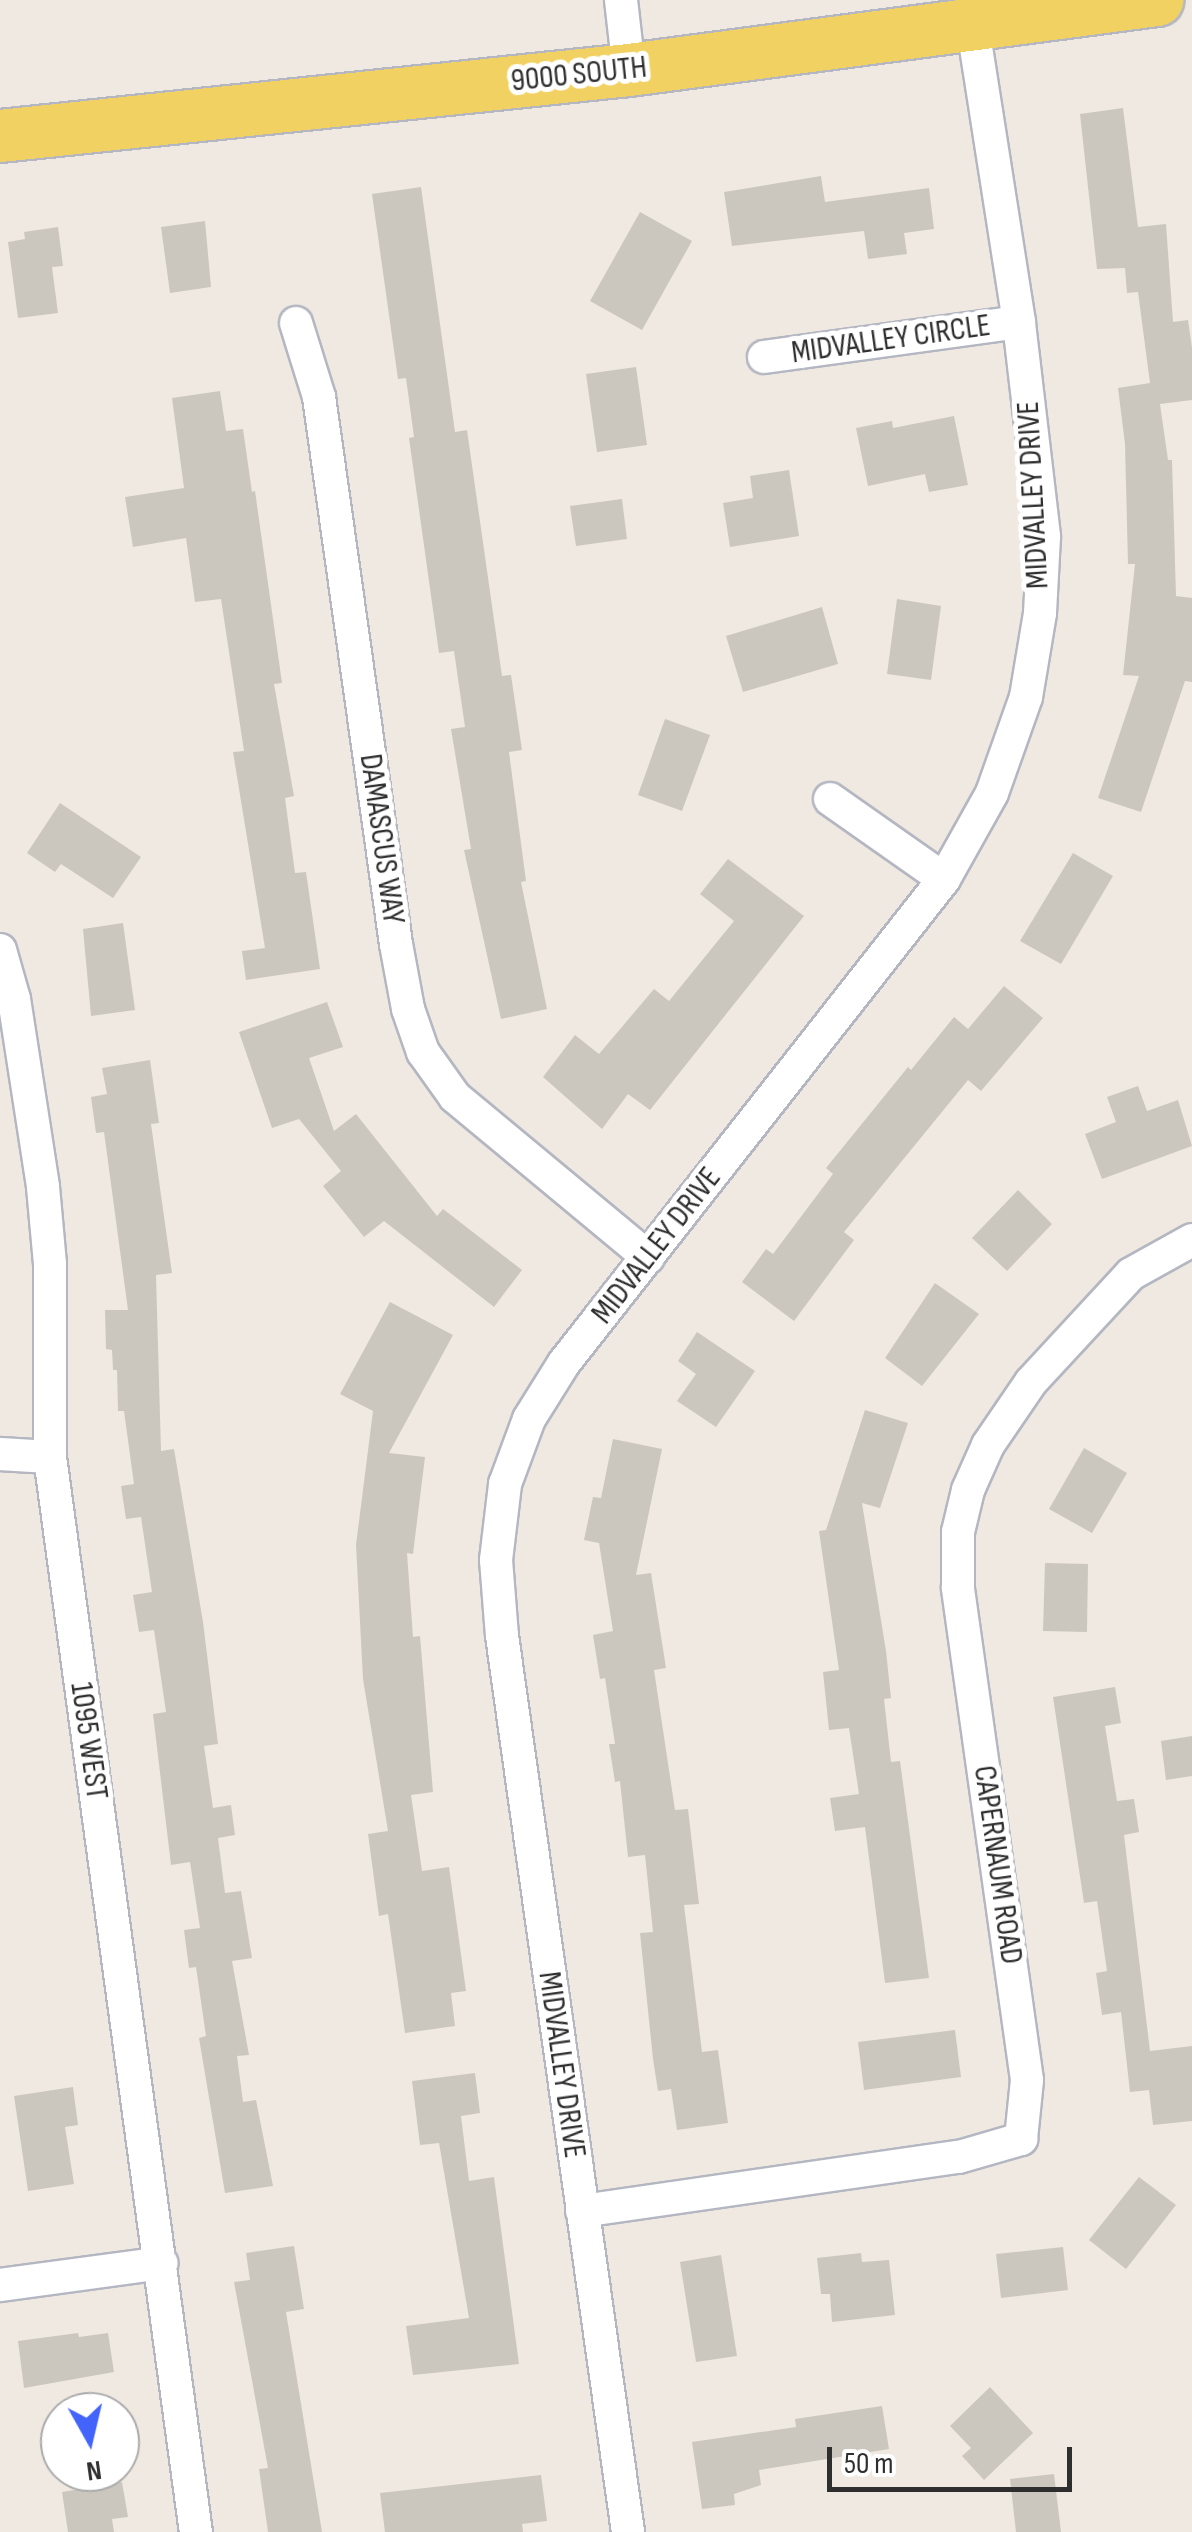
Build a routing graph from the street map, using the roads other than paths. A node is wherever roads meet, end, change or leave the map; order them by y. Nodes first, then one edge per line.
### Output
1 (621, 0) edge
2 (1157, 0) edge
3 (973, 28) junction
4 (630, 70) junction
5 (0, 136) edge
6 (1019, 322) junction
7 (296, 323) dead end
8 (764, 358) dead end
9 (830, 800) dead end
10 (944, 880) junction
11 (0, 950) edge
12 (1192, 1240) edge
13 (648, 1257) junction
14 (0, 1454) edge
15 (50, 1457) junction
16 (582, 2211) junction
17 (162, 2263) junction
18 (0, 2285) edge
19 (196, 2532) edge
20 (628, 2532) edge

1 - 4 street
2 - 3 main road, 9000 SOUTH
3 - 4 main road, 9000 SOUTH
3 - 6 street, MIDVALLEY DRIVE
4 - 5 main road, 9000 SOUTH
6 - 8 street, MIDVALLEY CIRCLE
6 - 10 street, MIDVALLEY DRIVE
7 - 13 street, DAMASCUS WAY
9 - 10 street
10 - 13 street, MIDVALLEY DRIVE
11 - 15 street, 1095 WEST
12 - 16 street, CAPERNAUM ROAD
13 - 16 street, MIDVALLEY DRIVE
14 - 15 street
15 - 17 street, 1095 WEST
16 - 20 street, MIDVALLEY DRIVE
17 - 18 street
17 - 19 street, 1095 WEST

